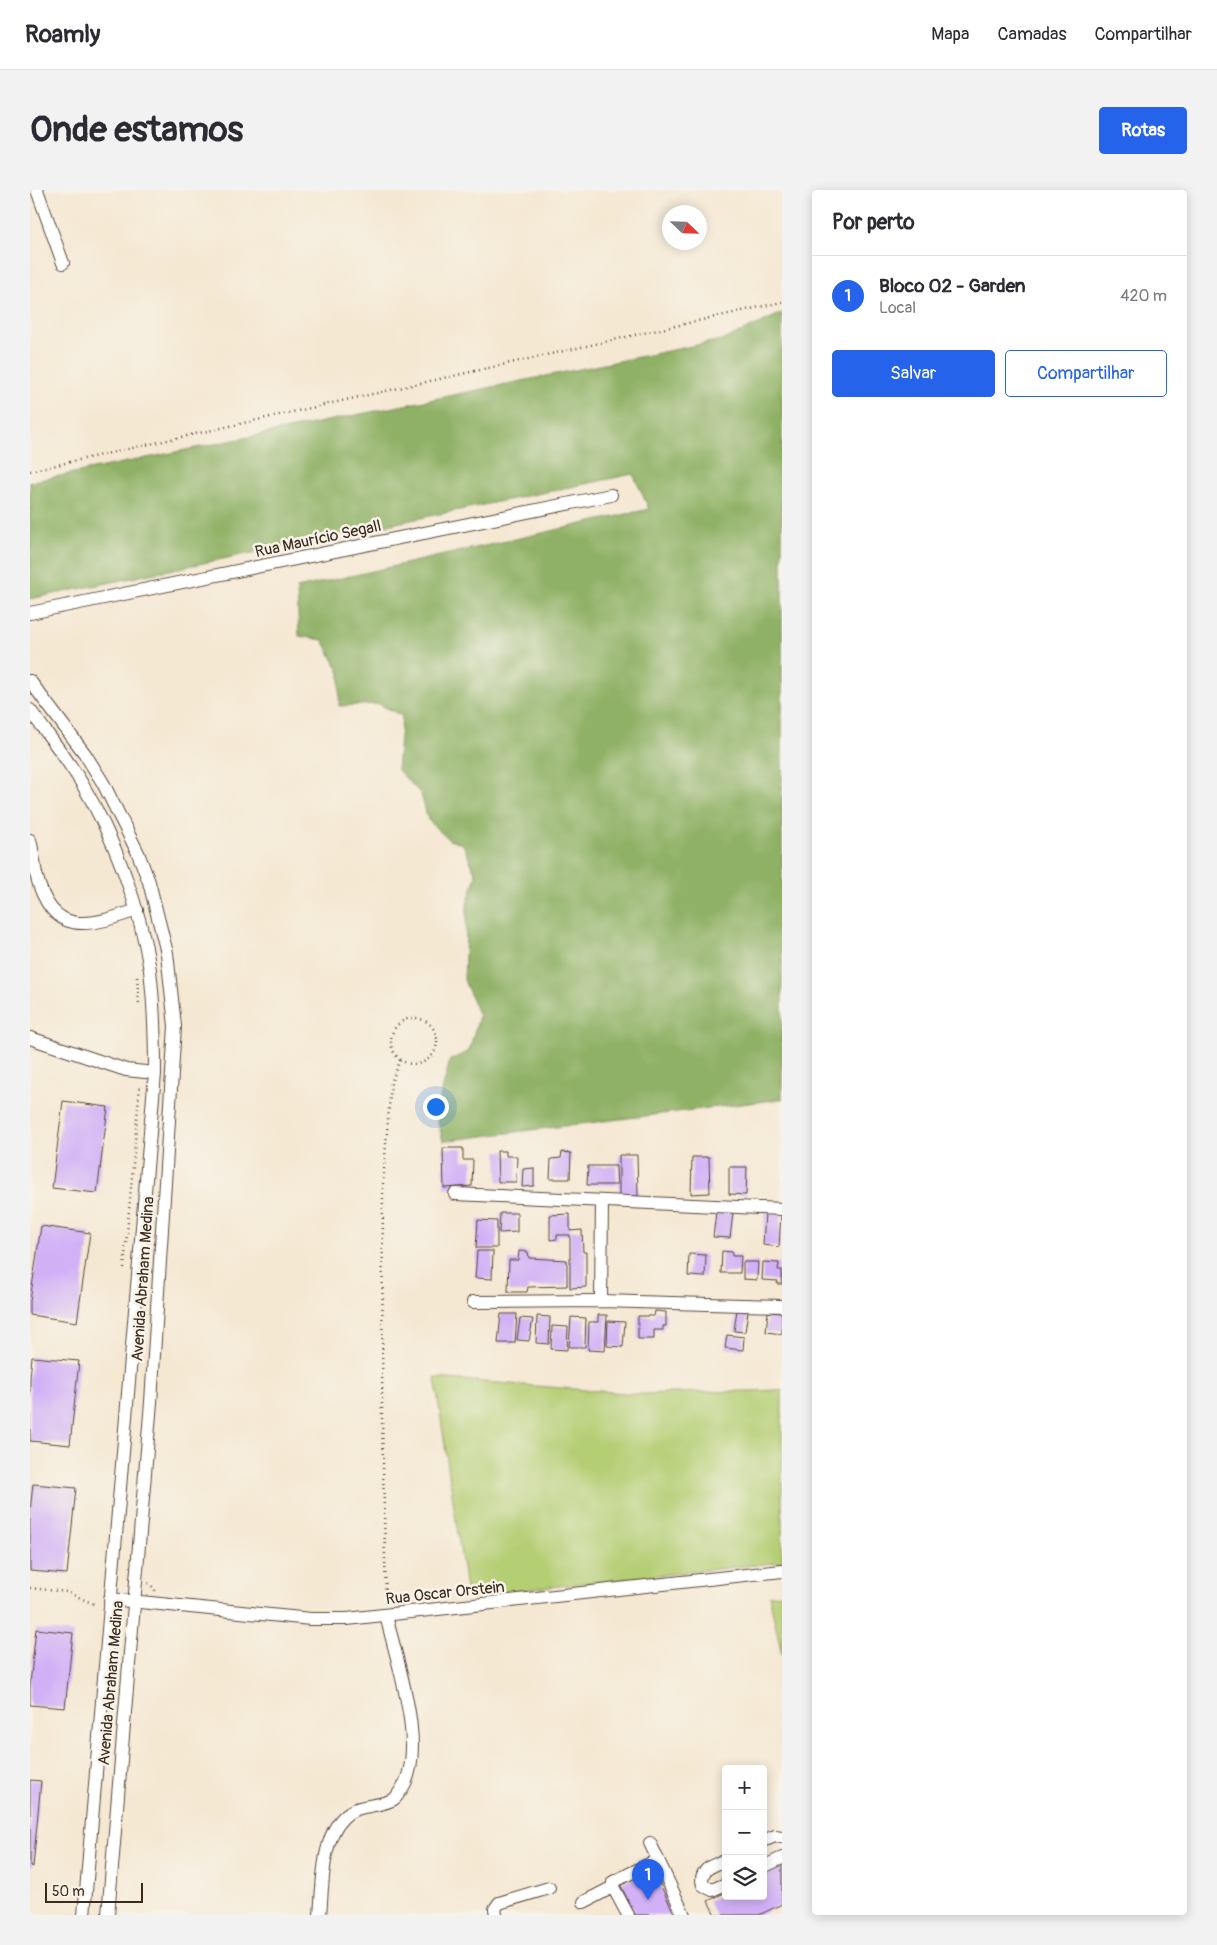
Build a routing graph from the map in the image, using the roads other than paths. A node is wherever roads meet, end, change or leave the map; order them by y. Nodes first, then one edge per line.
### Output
1 (37, 190) edge
2 (62, 263) dead end
3 (611, 495) dead end
4 (30, 613) edge
5 (30, 681) edge
6 (30, 710) edge
7 (30, 840) edge
8 (137, 910) junction
9 (30, 1038) edge
10 (155, 1073) junction
11 (146, 1173) junction
12 (166, 1176) junction
13 (455, 1194) dead end
14 (144, 1202) junction
15 (602, 1202) junction
16 (164, 1204) junction
17 (782, 1209) edge
18 (473, 1302) dead end
19 (601, 1302) junction
20 (782, 1306) edge
21 (782, 1571) edge
22 (110, 1599) junction
23 (134, 1601) junction
24 (386, 1615) junction
25 (782, 1837) edge
26 (767, 1839) edge
27 (650, 1843) dead end
28 (782, 1858) edge
29 (657, 1860) junction
30 (722, 1862) edge
31 (767, 1864) edge
32 (722, 1886) edge
33 (549, 1888) dead end
34 (613, 1888) junction
35 (584, 1902) dead end
36 (84, 1915) edge
37 (108, 1915) edge
38 (320, 1915) edge
39 (496, 1915) edge
40 (628, 1915) edge
41 (684, 1915) edge

1 - 2 street
3 - 4 street, Rua Maurício Segall
5 - 12 street, Avenida Abraham Medina
6 - 8 street, Avenida Abraham Medina
7 - 8 street
8 - 10 street, Avenida Abraham Medina
9 - 10 street
10 - 11 street, Avenida Abraham Medina
11 - 12 street
11 - 14 street, Avenida Abraham Medina
12 - 16 street, Avenida Abraham Medina
13 - 15 street
14 - 16 street
14 - 22 street, Avenida Abraham Medina
15 - 17 street
15 - 19 street
16 - 23 street, Avenida Abraham Medina
18 - 19 street
19 - 20 street
21 - 24 street, Rua Oscar Orstein
22 - 23 street, Rua Oscar Orstein
22 - 36 street, Avenida Abraham Medina
23 - 24 street, Rua Oscar Orstein
23 - 37 street, Avenida Abraham Medina
24 - 38 street
25 - 26 street
27 - 29 street
28 - 31 street
29 - 34 street
29 - 41 street
30 - 32 street
33 - 39 street
34 - 35 street
34 - 40 street

